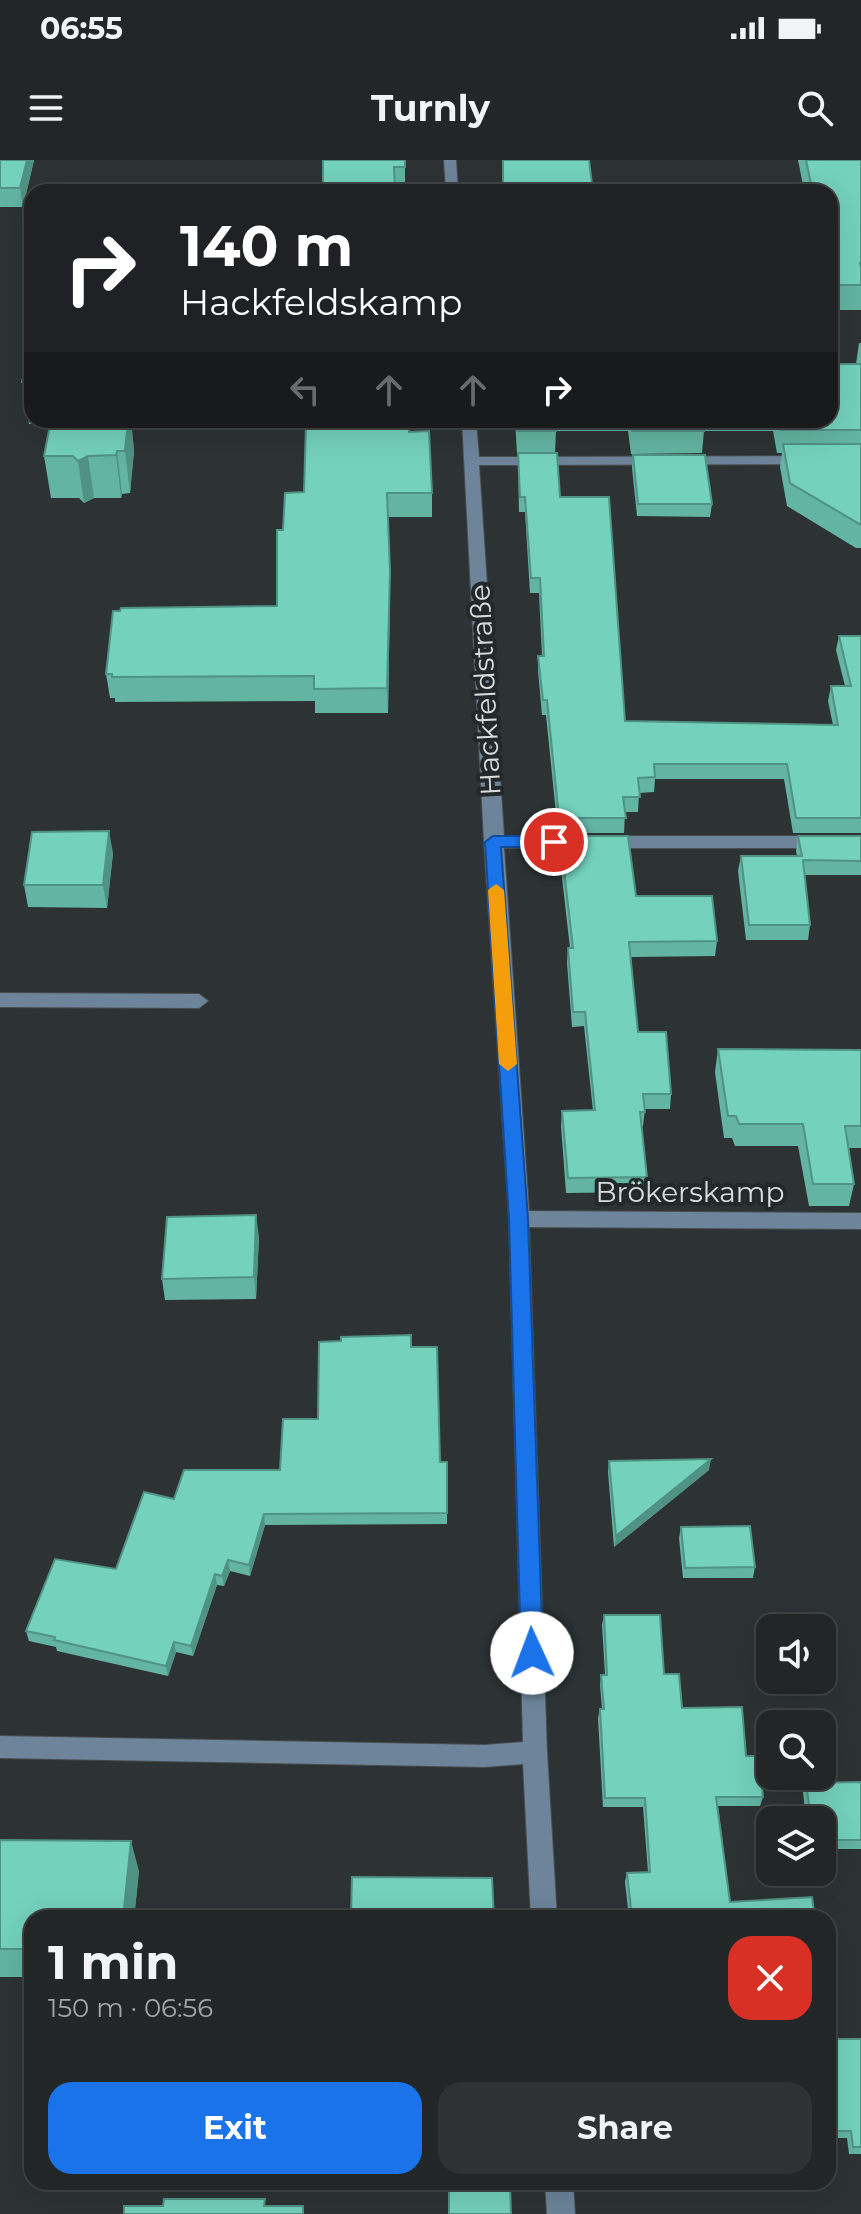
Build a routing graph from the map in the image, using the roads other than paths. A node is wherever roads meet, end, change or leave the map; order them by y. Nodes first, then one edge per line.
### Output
1 (450, 160) edge
2 (452, 184) edge
3 (470, 428) edge
4 (861, 460) edge
5 (472, 461) junction
6 (493, 842) junction
7 (861, 842) edge
8 (0, 1000) edge
9 (199, 1001) dead end
10 (519, 1219) junction
11 (861, 1221) edge
12 (0, 1747) edge
13 (535, 1752) junction
14 (544, 1910) edge
15 (560, 2190) edge
16 (561, 2214) edge

1 - 2 street
3 - 5 street, Hackfeldstraße
4 - 5 street
5 - 6 street, Hackfeldstraße
6 - 7 street
6 - 10 street, Hackfeldstraße
8 - 9 street
10 - 11 street, Brökerskamp
10 - 13 street, Hackfeldstraße
12 - 13 street
13 - 14 street, Hackfeldstraße
15 - 16 street

